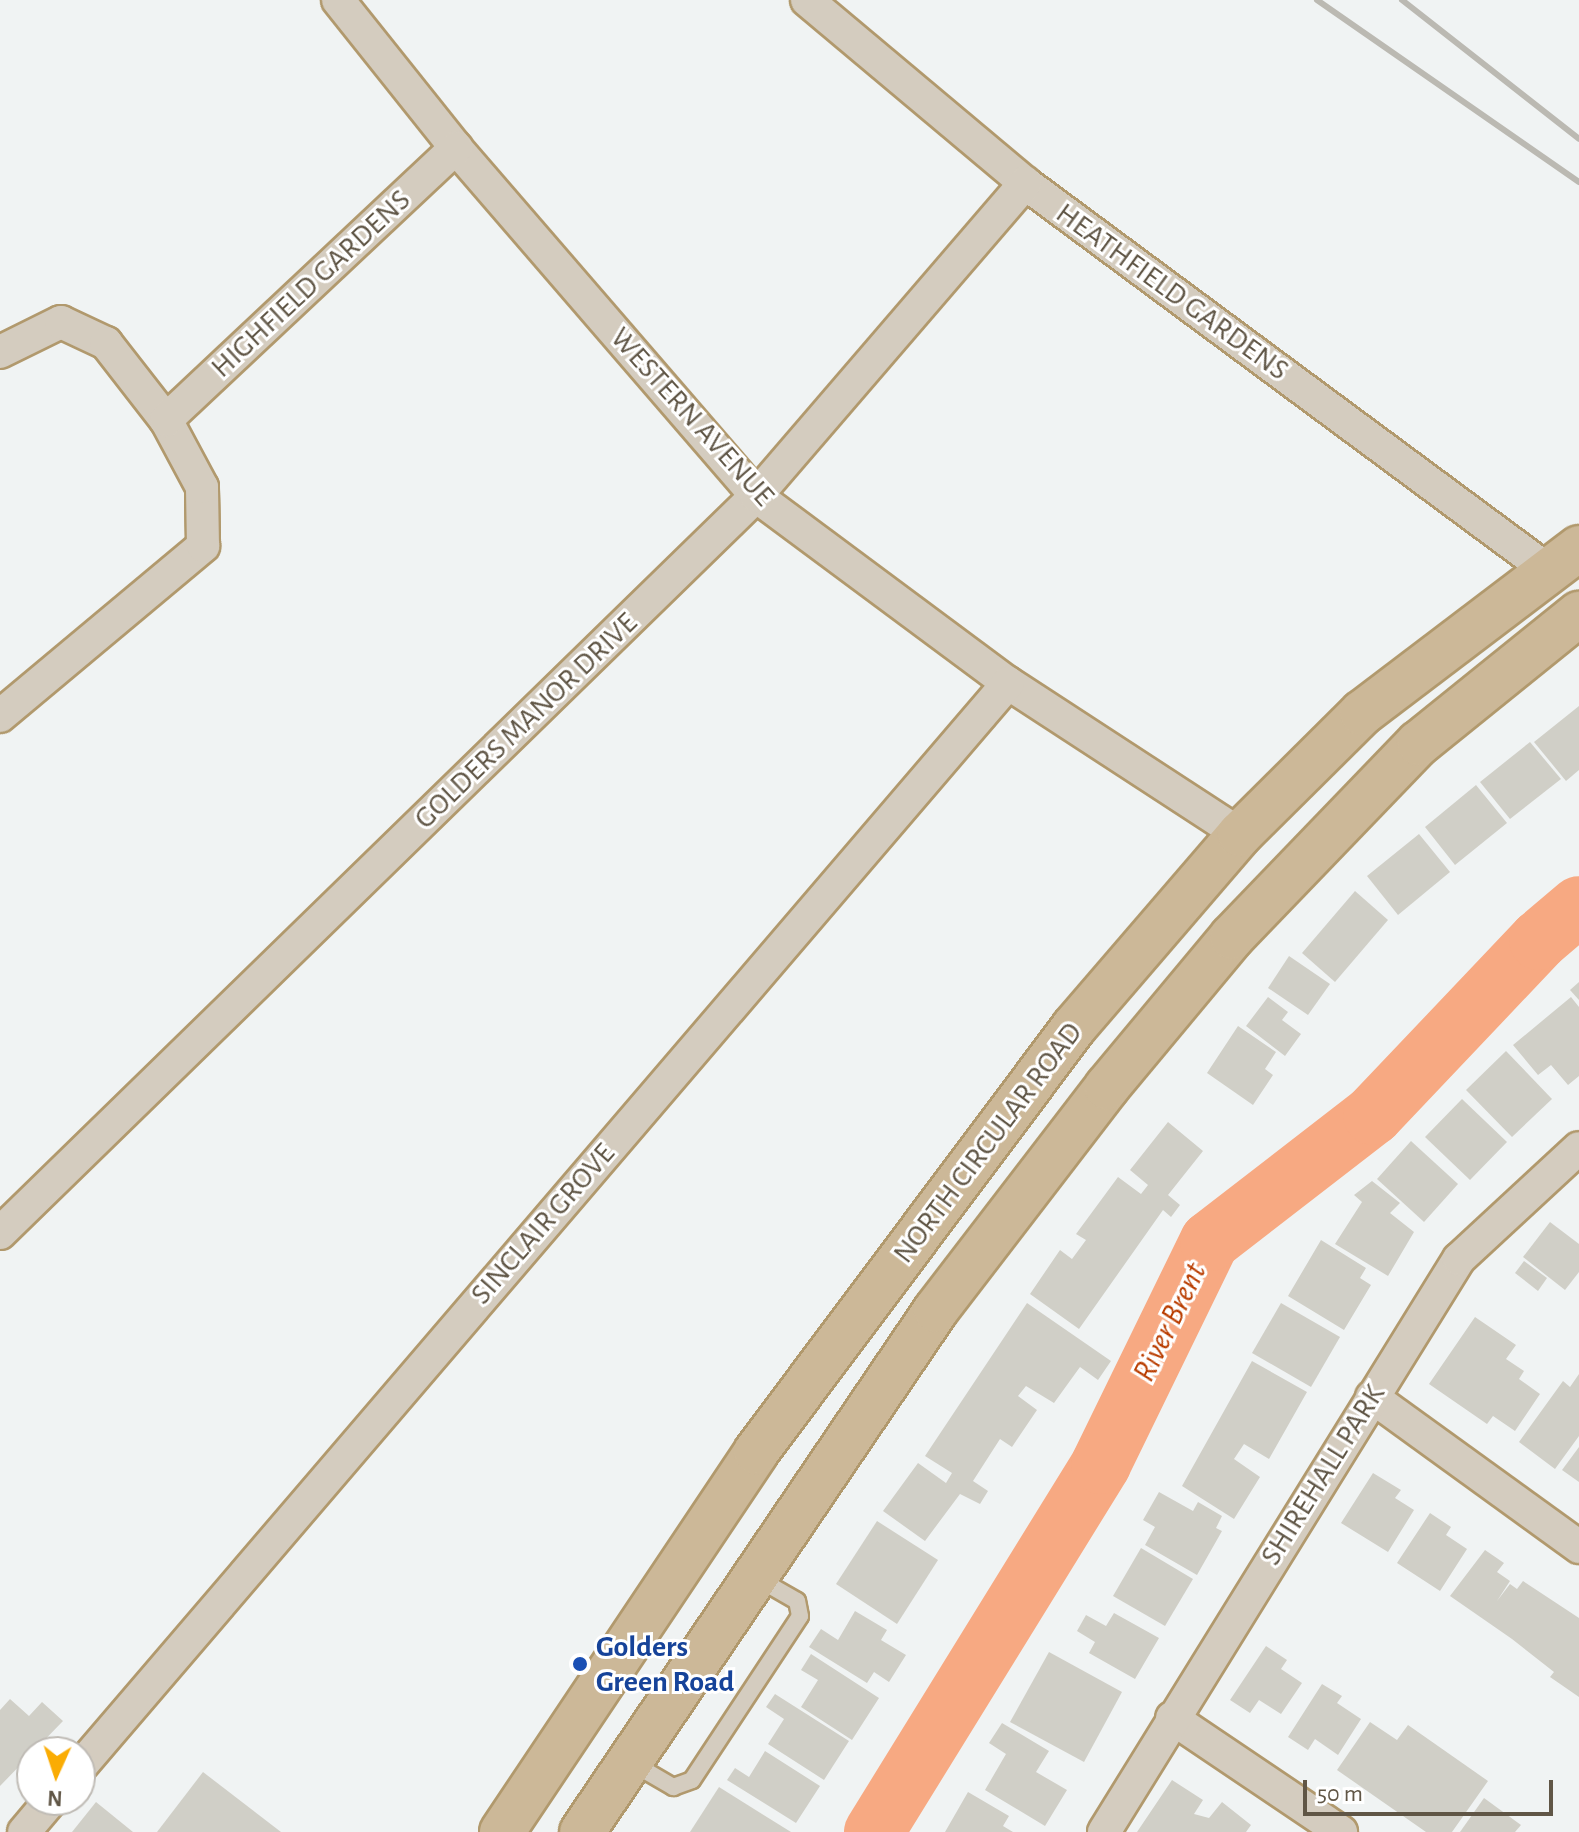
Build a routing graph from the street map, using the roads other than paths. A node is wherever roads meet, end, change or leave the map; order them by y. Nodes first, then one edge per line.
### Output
1 (338, 0) edge
2 (807, 0) edge
3 (456, 148) junction
4 (1025, 183) junction
5 (0, 352) edge
6 (166, 420) junction
7 (756, 496) junction
8 (1564, 560) edge
9 (1579, 614) edge
10 (1008, 683) junction
11 (0, 716) edge
12 (1240, 834) junction
13 (1579, 1148) edge
14 (0, 1233) edge
15 (1372, 1397) junction
16 (1579, 1547) edge
17 (757, 1578) junction
18 (1172, 1718) junction
19 (96, 1748) edge
20 (632, 1763) junction
21 (38, 1816) edge
22 (24, 1832) edge
23 (502, 1832) edge
24 (582, 1832) edge
25 (1104, 1832) edge
26 (1341, 1832) edge

1 - 3 street, WESTERN AVENUE
2 - 4 street, HEATHFIELD GARDENS
3 - 6 street, HIGHFIELD GARDENS
3 - 7 street, WESTERN AVENUE
4 - 7 street, GOLDERS MANOR DRIVE
4 - 8 street, HEATHFIELD GARDENS
5 - 6 street
6 - 11 street
7 - 10 street, WESTERN AVENUE
7 - 14 street, GOLDERS MANOR DRIVE
8 - 12 highway, NORTH CIRCULAR ROAD
9 - 17 highway, NORTH CIRCULAR ROAD
10 - 12 street, WESTERN AVENUE
10 - 19 street, SINCLAIR GROVE
12 - 23 highway, NORTH CIRCULAR ROAD
13 - 15 street, SHIREHALL PARK
15 - 16 street
15 - 18 street, SHIREHALL PARK
17 - 20 highway, NORTH CIRCULAR ROAD
17 - 20 lane
18 - 25 street, SHIREHALL PARK
18 - 26 street
20 - 24 highway, NORTH CIRCULAR ROAD
21 - 22 street

